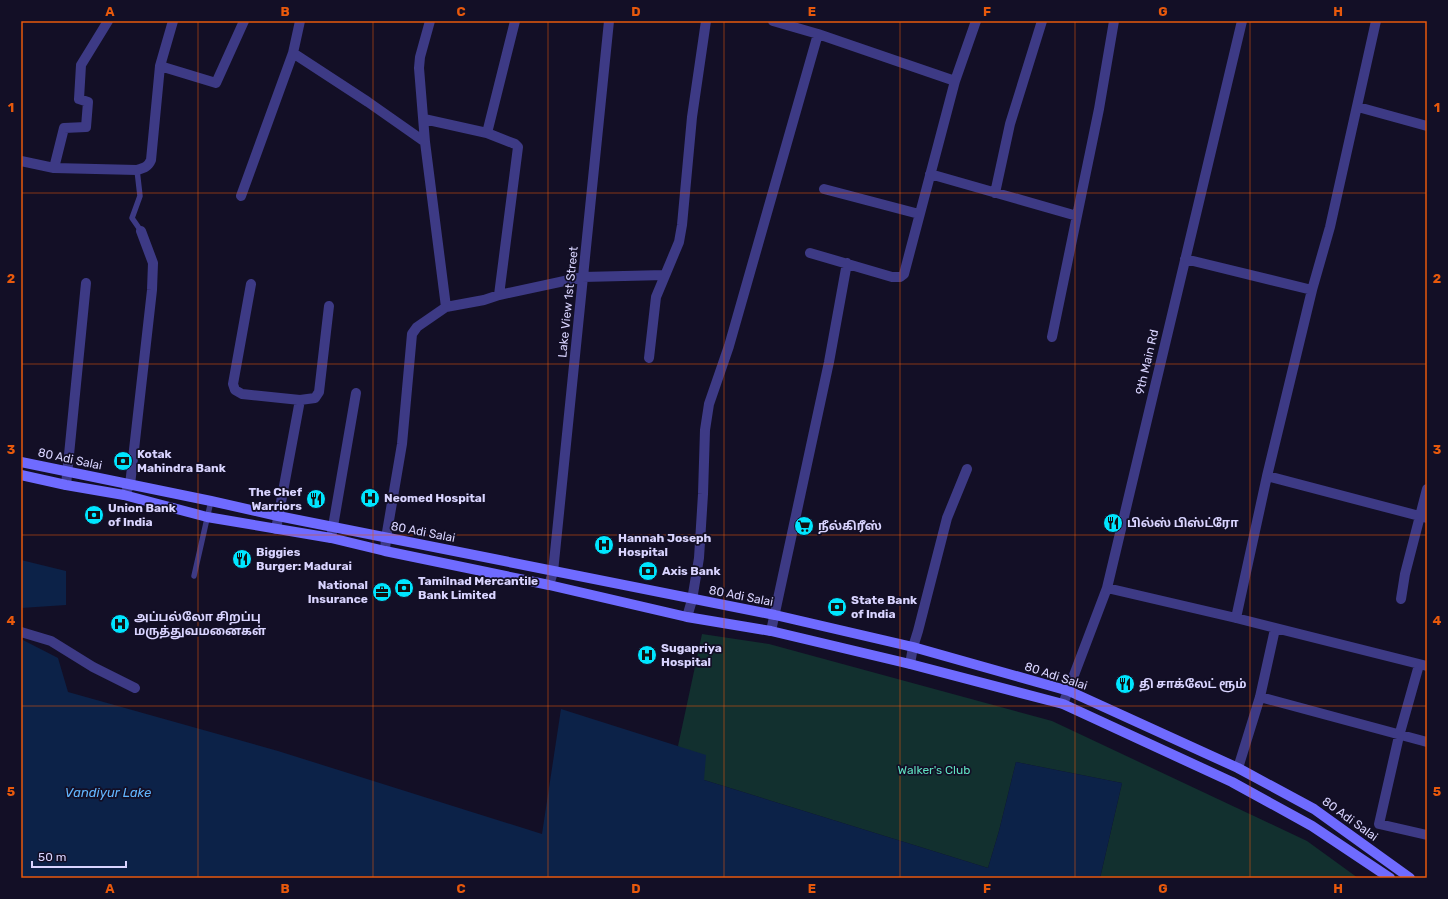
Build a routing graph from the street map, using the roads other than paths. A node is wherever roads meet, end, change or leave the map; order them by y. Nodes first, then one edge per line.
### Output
1 (108, 21) edge
2 (173, 21) edge
3 (244, 21) edge
4 (300, 21) edge
5 (430, 21) edge
6 (515, 21) edge
7 (609, 21) edge
8 (706, 21) edge
9 (773, 21) edge
10 (976, 21) edge
11 (1042, 21) edge
12 (1114, 21) edge
13 (1242, 21) edge
14 (1376, 21) edge
15 (818, 34) junction
16 (293, 53) junction
17 (160, 66) junction
18 (955, 81) junction
19 (1358, 107) junction
20 (424, 119) junction
21 (1427, 126) edge
22 (487, 133) junction
23 (425, 142) junction
24 (21, 161) edge
25 (54, 168) junction
26 (137, 170) junction
27 (930, 174) junction
28 (824, 189) dead end
29 (995, 193) junction
30 (241, 196) dead end
31 (919, 214) junction
32 (1077, 216) junction
33 (141, 231) joint
34 (810, 253) dead end
35 (1185, 259) junction
36 (847, 263) junction
37 (665, 275) junction
38 (583, 277) junction
39 (86, 283) dead end
40 (251, 284) dead end
41 (1312, 290) junction
42 (499, 295) junction
43 (329, 306) dead end
44 (446, 307) junction
45 (1052, 337) dead end
46 (649, 358) dead end
47 (356, 393) dead end
48 (300, 400) junction
49 (21, 462) edge
50 (967, 469) dead end
51 (68, 472) junction
52 (21, 475) edge
53 (1267, 476) junction
54 (130, 484) junction
55 (66, 485) junction
56 (1427, 489) edge
57 (124, 495) junction
58 (211, 501) junction
59 (278, 516) junction
60 (208, 517) junction
61 (1423, 517) edge
62 (332, 527) junction
63 (276, 529) junction
64 (331, 538) junction
65 (386, 538) junction
66 (384, 552) junction
67 (553, 572) junction
68 (194, 576) dead end
69 (549, 585) junction
70 (1107, 588) junction
71 (1401, 599) dead end
72 (692, 600) junction
73 (775, 615) junction
74 (686, 617) junction
75 (1236, 618) junction
76 (1275, 629) junction
77 (771, 631) junction
78 (21, 632) edge
79 (913, 647) junction
80 (910, 664) junction
81 (1423, 666) edge
82 (135, 688) dead end
83 (1069, 691) junction
84 (1260, 697) junction
85 (1063, 704) junction
86 (1399, 736) junction
87 (1427, 742) edge
88 (1238, 768) junction
89 (1427, 833) edge
90 (1390, 878) edge
91 (1410, 878) edge

1 - 25 street
2 - 17 street
3 - 17 street
4 - 16 street
5 - 20 street
6 - 22 street
7 - 38 street, Lake View 1st Street
8 - 37 street
9 - 15 street
10 - 18 street
11 - 29 street
12 - 32 street
13 - 35 street, 9th Main Rd
14 - 19 street
15 - 18 street
15 - 72 street
16 - 23 street
16 - 30 street
17 - 26 street
18 - 27 street
19 - 21 street
19 - 41 street
20 - 22 street
20 - 23 street
22 - 42 street
23 - 44 street
24 - 25 street
25 - 26 street
26 - 33 lane
27 - 29 street
27 - 31 street
28 - 31 street
29 - 32 street
31 - 36 street
32 - 45 street
33 - 54 street
34 - 36 street
35 - 41 street
35 - 70 street, 9th Main Rd
36 - 73 street
37 - 38 street
37 - 46 street
38 - 42 street
38 - 67 street, Lake View 1st Street
39 - 51 street
40 - 48 street
41 - 53 street
42 - 44 street
43 - 48 street
44 - 65 street
47 - 62 street
48 - 59 street
49 - 51 main road, 80 Adi Salai
50 - 79 street
51 - 54 main road, 80 Adi Salai
51 - 55 street
52 - 55 main road, 80 Adi Salai
53 - 61 street
53 - 75 street
54 - 57 street
54 - 58 main road, 80 Adi Salai
55 - 57 main road, 80 Adi Salai
56 - 61 street
57 - 60 main road, 80 Adi Salai
58 - 59 main road, 80 Adi Salai
58 - 60 lane
59 - 62 main road, 80 Adi Salai
59 - 63 street
60 - 63 main road, 80 Adi Salai
60 - 68 lane
61 - 71 street
62 - 64 street
62 - 65 main road, 80 Adi Salai
63 - 64 main road, 80 Adi Salai
64 - 66 main road, 80 Adi Salai
65 - 66 street
65 - 67 main road, 80 Adi Salai
66 - 69 main road, 80 Adi Salai
67 - 69 street, Lake View 1st Street
67 - 72 main road, 80 Adi Salai
69 - 74 main road, 80 Adi Salai
70 - 75 street
70 - 83 street, 9th Main Rd
72 - 73 main road, 80 Adi Salai
72 - 74 street
73 - 77 street
73 - 79 main road, 80 Adi Salai
74 - 77 main road, 80 Adi Salai
75 - 76 street
76 - 81 street
76 - 84 street
77 - 80 main road, 80 Adi Salai
78 - 82 street
79 - 80 street
79 - 83 main road, 80 Adi Salai
80 - 85 main road, 80 Adi Salai
81 - 86 street
83 - 85 street, 9th Main Rd
83 - 88 main road, 80 Adi Salai
84 - 86 street
84 - 88 street
85 - 90 main road, 80 Adi Salai
86 - 87 street
86 - 89 street
88 - 91 main road, 80 Adi Salai

